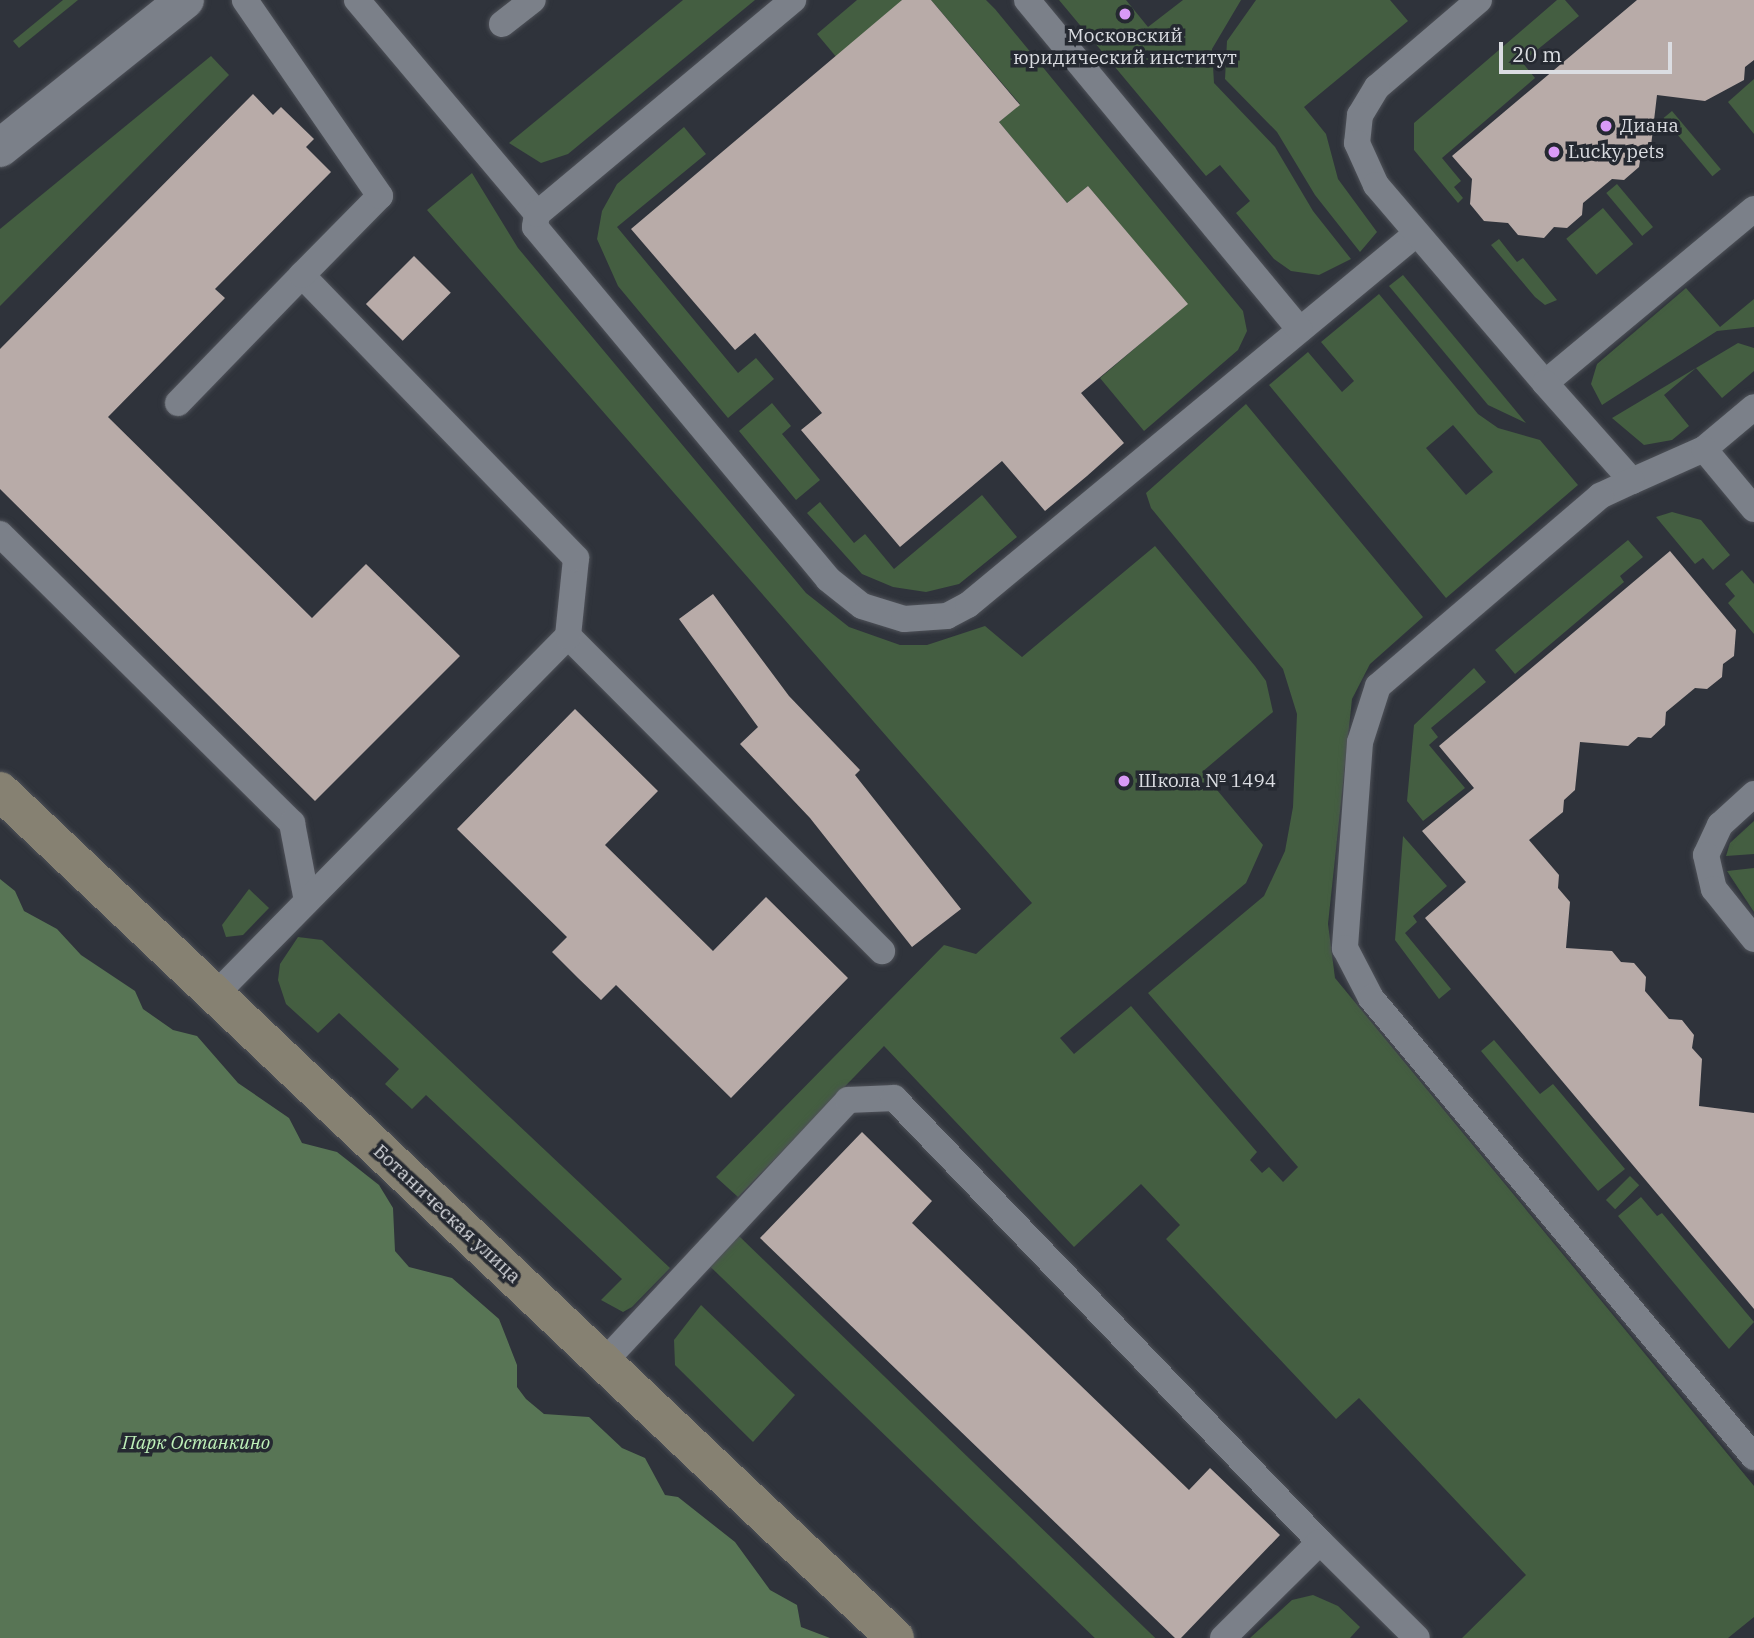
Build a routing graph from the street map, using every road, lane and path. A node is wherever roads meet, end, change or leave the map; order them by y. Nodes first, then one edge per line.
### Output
1 (185, 0) edge
2 (245, 0) edge
3 (357, 0) edge
4 (533, 0) edge
5 (793, 0) edge
6 (1027, 0) edge
7 (1479, 0) edge
8 (502, 24) dead end
9 (0, 148) edge
10 (1754, 209) edge
11 (537, 214) junction
12 (1416, 234) junction
13 (302, 275) junction
14 (1300, 330) junction
15 (1545, 383) junction
16 (178, 403) dead end
17 (1754, 407) edge
18 (1704, 449) junction
19 (1632, 481) junction
20 (1754, 509) edge
21 (0, 534) edge
22 (568, 636) junction
23 (0, 791) edge
24 (1754, 794) edge
25 (307, 901) junction
26 (1754, 939) edge
27 (882, 951) dead end
28 (215, 995) junction
29 (604, 1363) junction
30 (1754, 1457) edge
31 (1321, 1542) junction
32 (895, 1638) edge
33 (1223, 1638) edge
34 (1417, 1638) edge

1 - 9 street
2 - 13 lane
3 - 11 lane
4 - 8 lane
5 - 11 lane
6 - 14 lane
7 - 12 lane
10 - 15 lane
11 - 14 lane
12 - 14 lane
12 - 15 lane
13 - 16 lane
13 - 22 lane
15 - 19 lane
17 - 18 lane
18 - 19 lane
18 - 20 lane
19 - 30 lane
21 - 25 lane
22 - 25 lane
22 - 27 lane
23 - 28 main road, Ботаническая улица
24 - 26 lane
25 - 28 lane
28 - 29 main road, Ботаническая улица
29 - 31 lane
29 - 32 main road, Ботаническая улица
31 - 33 lane
31 - 34 lane

